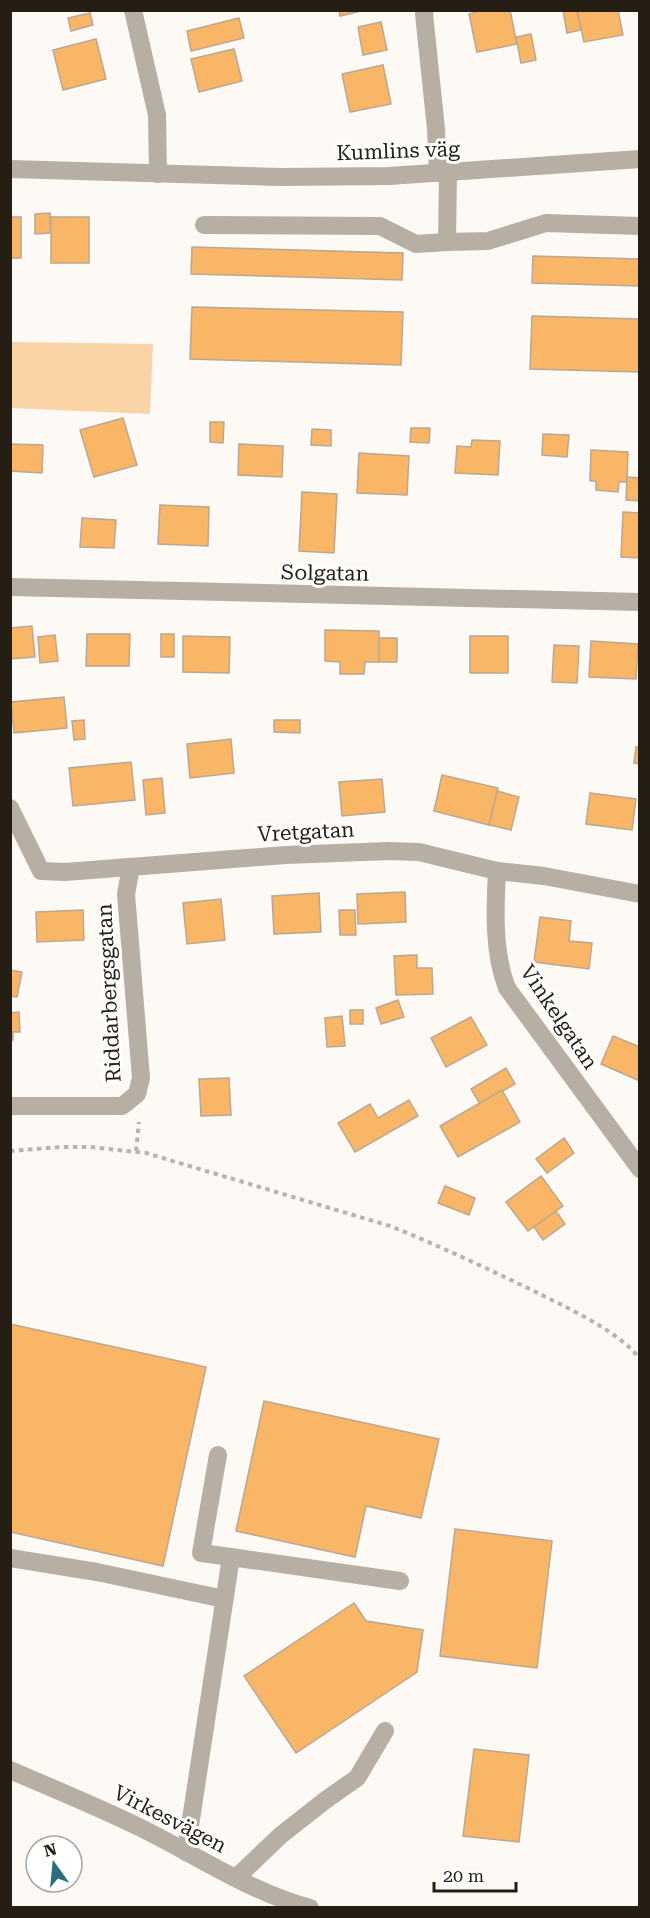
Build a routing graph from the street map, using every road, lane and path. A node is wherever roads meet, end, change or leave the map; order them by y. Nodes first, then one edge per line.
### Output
1 (134, 10) edge
2 (425, 10) edge
3 (639, 159) edge
4 (10, 169) edge
5 (443, 173) junction
6 (158, 174) junction
7 (204, 225) dead end
8 (639, 226) edge
9 (447, 242) junction
10 (10, 587) edge
11 (639, 602) edge
12 (10, 808) edge
13 (131, 867) junction
14 (497, 871) junction
15 (639, 894) edge
16 (10, 1106) edge
17 (10, 1151) edge
18 (639, 1169) edge
19 (639, 1359) edge
20 (218, 1455) dead end
21 (231, 1557) junction
22 (10, 1558) edge
23 (400, 1581) dead end
24 (224, 1599) junction
25 (386, 1731) dead end
26 (10, 1770) edge
27 (186, 1851) junction
28 (237, 1877) junction
29 (310, 1908) edge

1 - 6 street
2 - 5 street
3 - 5 street, Kumlins väg
4 - 6 street, Kumlins väg
5 - 6 street, Kumlins väg
5 - 9 street
7 - 9 street
8 - 9 street
10 - 11 street, Solgatan
12 - 13 street, Vretgatan
13 - 14 street, Vretgatan
13 - 16 street, Riddarbergsgatan
14 - 15 street, Vretgatan
14 - 18 street, Vinkelgatan
17 - 19 path
20 - 21 street
21 - 23 street
21 - 24 street
22 - 24 street
24 - 27 street
25 - 28 street
26 - 27 street, Virkesvägen
27 - 28 street, Virkesvägen
28 - 29 street, Virkesvägen

